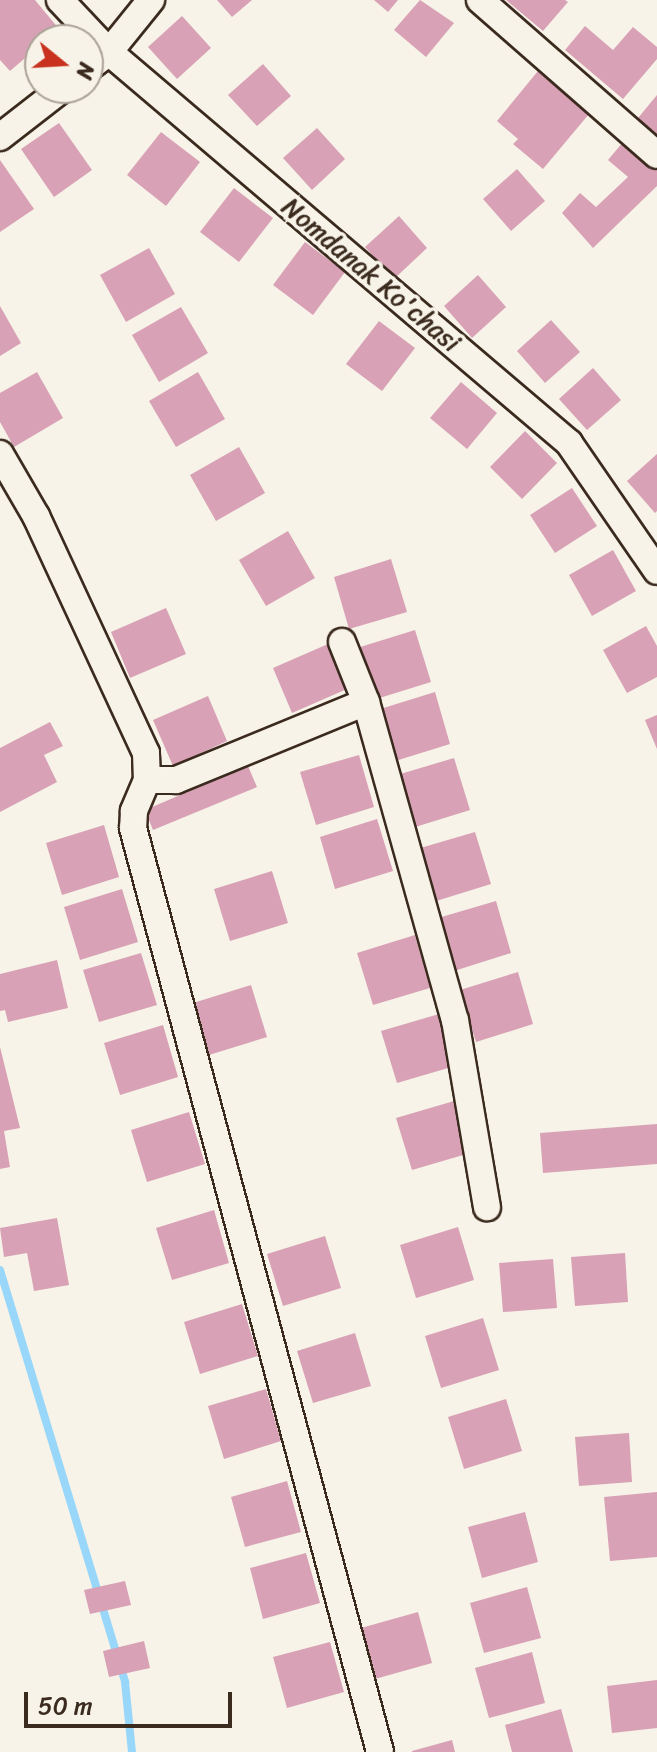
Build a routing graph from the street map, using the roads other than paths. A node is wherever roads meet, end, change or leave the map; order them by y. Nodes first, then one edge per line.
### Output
1 (60, 0) edge
2 (151, 0) edge
3 (480, 0) edge
4 (109, 52) junction
5 (104, 56) edge
6 (42, 104) edge
7 (0, 137) edge
8 (657, 155) edge
9 (0, 454) edge
10 (657, 571) edge
11 (342, 642) dead end
12 (366, 702) junction
13 (147, 780) junction
14 (487, 1207) dead end
15 (380, 1752) edge

1 - 4 street, Nomdanak Ko'chasi
2 - 4 street
3 - 8 street
4 - 5 street
4 - 10 street, Nomdanak Ko'chasi
6 - 7 street
9 - 13 street
11 - 12 street
12 - 13 street
12 - 14 street
13 - 15 street

